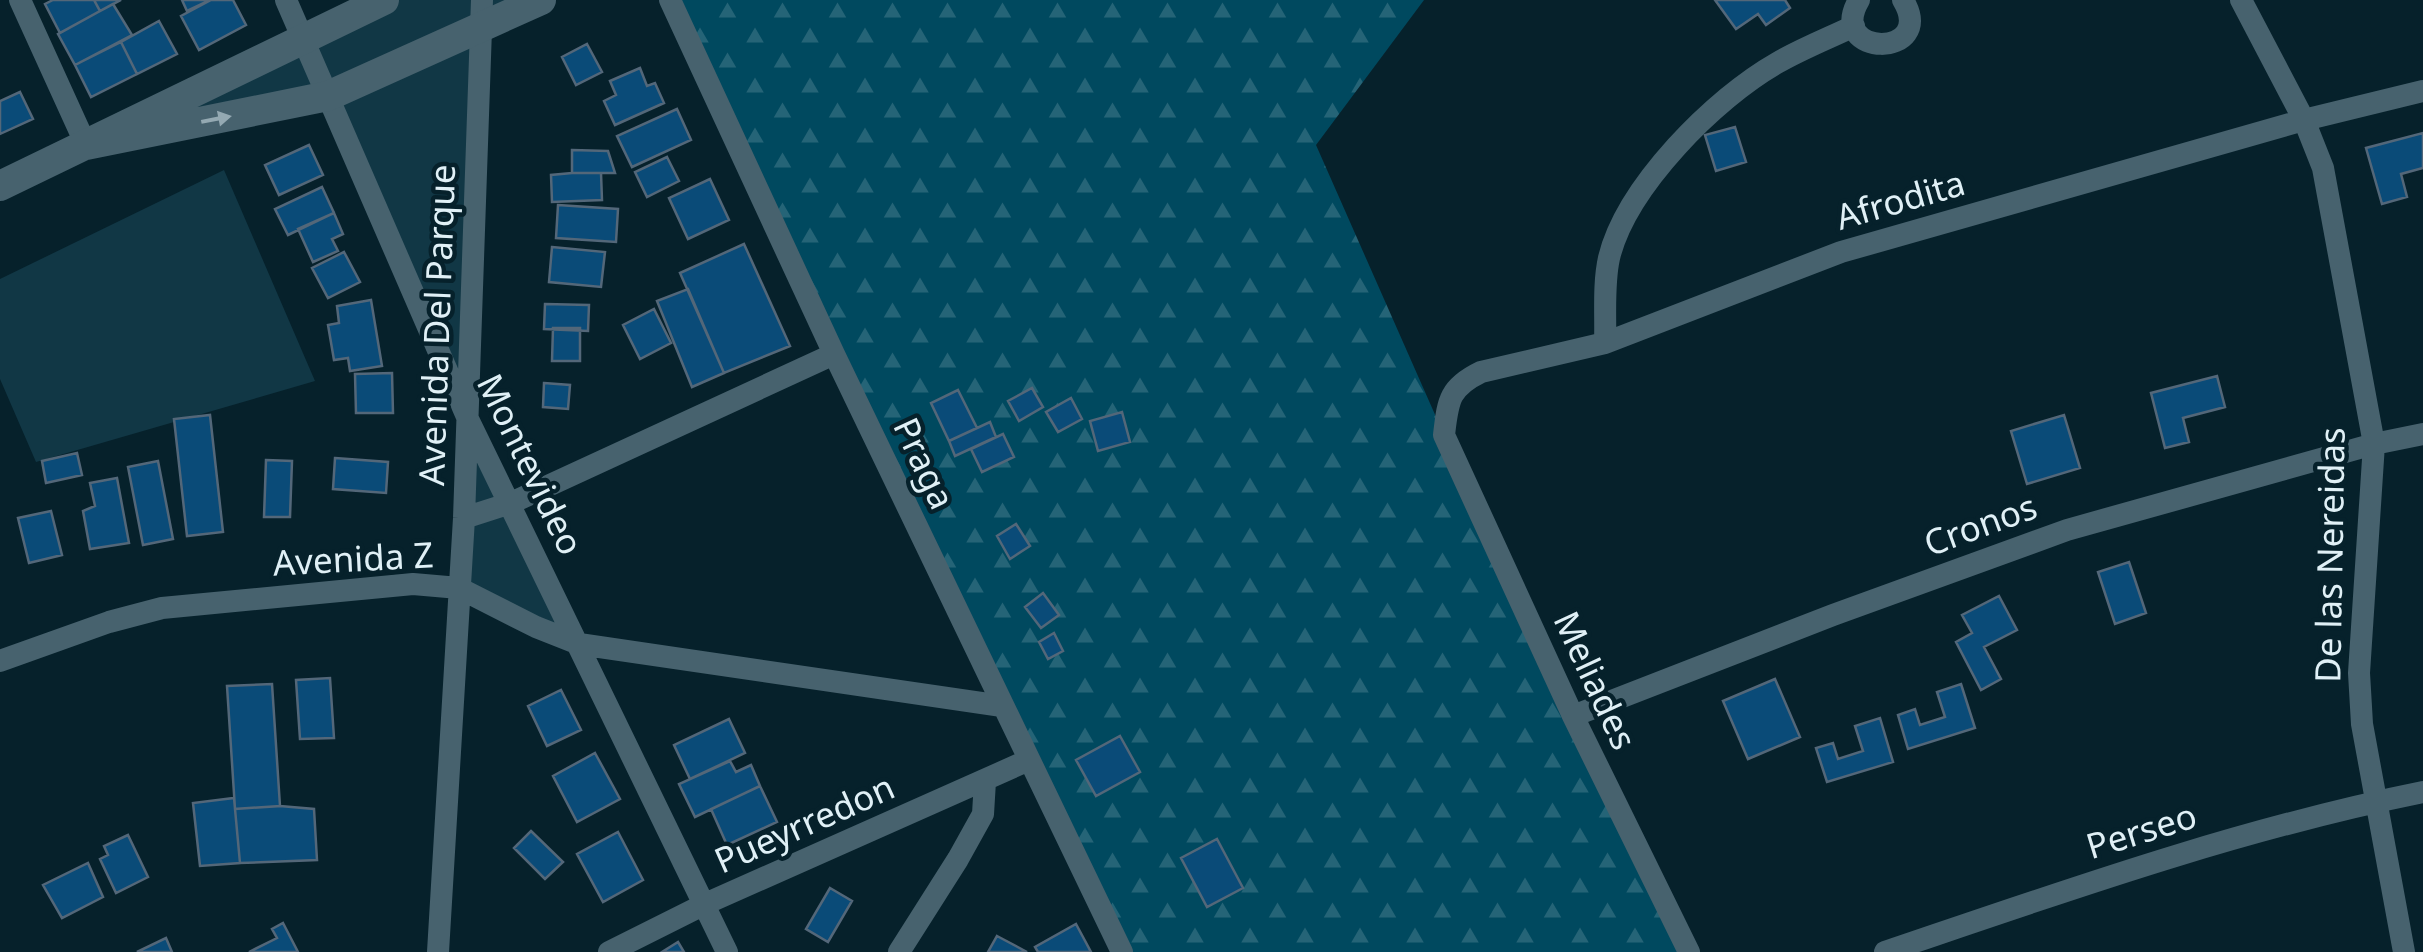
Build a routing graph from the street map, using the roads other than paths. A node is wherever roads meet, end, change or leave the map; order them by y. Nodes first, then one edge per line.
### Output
1 (20, 0) edge
2 (286, 0) edge
3 (384, 0) edge
4 (542, 0) edge
5 (670, 0) edge
6 (1859, 0) edge
7 (1902, 0) edge
8 (2241, 0) edge
9 (482, 14) edge
10 (1854, 26) junction
11 (303, 39) junction
12 (2423, 91) edge
13 (328, 96) junction
14 (2304, 120) junction
15 (86, 145) junction
16 (0, 186) edge
17 (1604, 343) junction
18 (834, 354) junction
19 (468, 419) junction
20 (2423, 434) edge
21 (1444, 435) joint
22 (2374, 444) junction
23 (510, 504) junction
24 (464, 518) junction
25 (460, 588) junction
26 (579, 644) junction
27 (0, 661) edge
28 (1002, 706) junction
29 (1573, 716) junction
30 (1028, 760) junction
31 (985, 781) junction
32 (2423, 792) edge
33 (2374, 802) junction
34 (705, 904) junction
35 (438, 952) edge
36 (609, 952) edge
37 (727, 952) edge
38 (899, 952) edge
39 (1122, 952) edge
40 (1689, 952) edge
41 (1884, 952) edge
42 (2404, 952) edge

1 - 15 street
2 - 11 street, Montevideo
3 - 11 main road
4 - 9 main road
5 - 18 street, Praga
6 - 10 street
7 - 10 street
8 - 14 street, De las Nereidas
9 - 13 main road
9 - 19 street, Avenida Del Parque
10 - 17 street
11 - 13 street, Montevideo
11 - 15 main road
12 - 14 street, Afrodita
15 -> 13 main road
13 - 19 street, Montevideo
14 - 17 street, Afrodita
14 - 22 street, De las Nereidas
15 - 16 main road
17 - 21 street, Afrodita
18 - 23 street
18 - 28 street, Praga
19 - 23 street, Montevideo
19 - 24 street, Avenida Del Parque
20 - 22 street, Cronos
21 - 29 street, Meliades
22 - 29 street, Cronos
22 - 33 street, De las Nereidas
23 - 24 street
23 - 26 street, Montevideo
24 - 25 street, Avenida Del Parque
25 - 26 street, Avenida Z
25 - 27 street, Avenida Z
25 - 35 street, Avenida Del Parque
26 - 28 street, Avenida Z
26 - 34 street, Montevideo
28 - 30 street, Praga
29 - 40 street, Meliades
30 - 31 street, Pueyrredon
30 - 39 street, Praga
31 - 34 street, Pueyrredon
31 - 38 street
32 - 33 street, Perseo
33 - 41 street, Perseo
33 - 42 street, De las Nereidas
34 - 36 street, Pueyrredon
34 - 37 street, Montevideo

